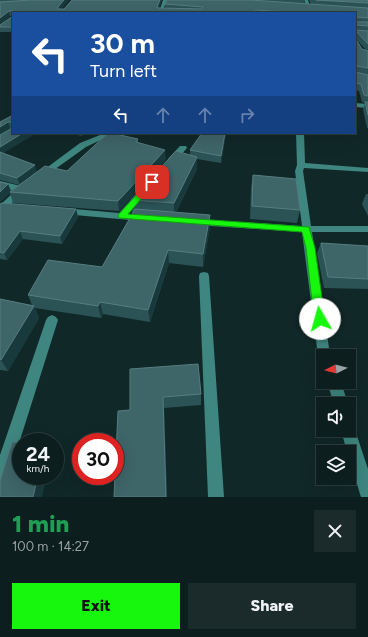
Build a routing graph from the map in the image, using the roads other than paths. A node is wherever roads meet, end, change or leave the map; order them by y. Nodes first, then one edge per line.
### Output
1 (165, 0) edge
2 (306, 0) edge
3 (301, 7) edge
4 (308, 7) junction
5 (323, 8) edge
6 (173, 11) edge
7 (356, 105) edge
8 (368, 106) edge
9 (2, 124) edge
10 (11, 133) edge
11 (109, 134) edge
12 (300, 134) edge
13 (183, 148) dead end
14 (301, 165) junction
15 (163, 170) edge
16 (368, 170) edge
17 (0, 184) edge
18 (27, 186) junction
19 (147, 188) edge
20 (20, 207) edge
21 (2, 208) edge
22 (51, 210) edge
23 (122, 216) junction
24 (155, 219) edge
25 (187, 221) edge
26 (306, 229) junction
27 (368, 229) edge
28 (204, 276) dead end
29 (52, 320) dead end
30 (323, 349) edge
31 (350, 437) edge
32 (0, 478) edge
33 (368, 494) edge
34 (216, 497) edge

1 - 6 street
2 - 4 street
3 - 4 street
4 - 5 street
7 - 8 street
9 - 10 street
11 - 18 street
12 - 14 street
13 - 15 street
14 - 16 street
14 - 26 street
17 - 18 street
18 - 21 street
19 - 23 street
20 - 21 street
22 - 23 street
23 - 24 street
25 - 26 street
26 - 27 street
26 - 30 street
28 - 34 street
29 - 32 street
31 - 33 street

